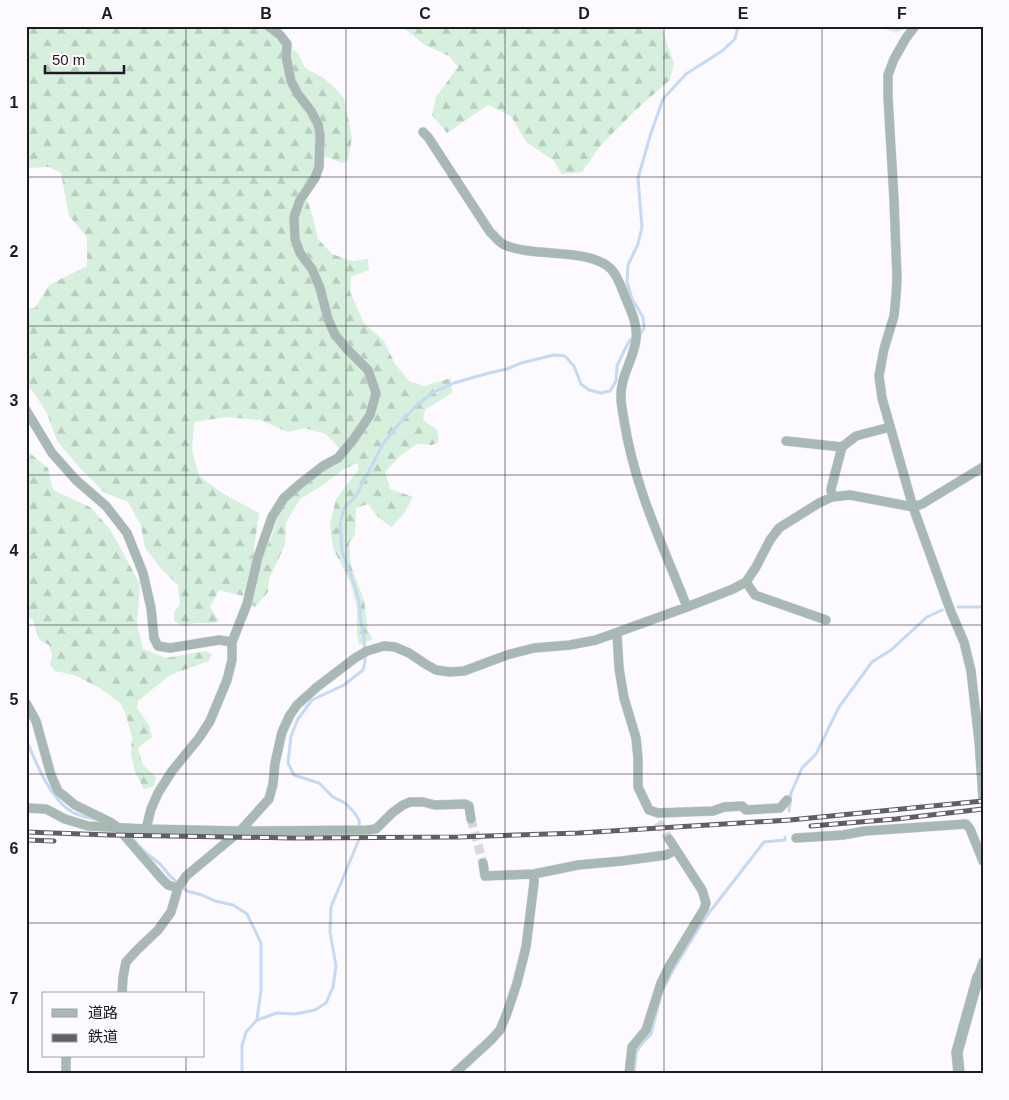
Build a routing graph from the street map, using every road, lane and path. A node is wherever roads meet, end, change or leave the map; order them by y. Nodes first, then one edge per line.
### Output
1 (268, 26) edge
2 (915, 26) edge
3 (423, 132) dead end
4 (26, 410) edge
5 (29, 418) edge
6 (890, 427) junction
7 (786, 440) dead end
8 (842, 447) junction
9 (983, 467) edge
10 (832, 497) junction
11 (913, 508) junction
12 (746, 582) junction
13 (687, 607) junction
14 (826, 620) dead end
15 (617, 633) junction
16 (232, 642) junction
17 (26, 703) edge
18 (982, 786) edge
19 (983, 798) edge
20 (787, 800) dead end
21 (26, 808) edge
22 (471, 819) tunnel mouth
23 (117, 827) junction
24 (146, 829) junction
25 (240, 831) junction
26 (796, 838) dead end
27 (669, 839) tunnel mouth
28 (676, 850) junction
29 (983, 861) edge
30 (483, 862) tunnel mouth
31 (534, 874) junction
32 (178, 888) junction
33 (981, 970) edge
34 (122, 992) edge
35 (66, 1058) edge
36 (66, 1074) edge
37 (454, 1074) edge
38 (629, 1074) edge
39 (959, 1074) edge

1 - 16 street
2 - 6 street
3 - 13 street
4 - 5 street
5 - 16 street
6 - 8 street
6 - 11 street
7 - 8 street
8 - 10 street
9 - 11 street
10 - 11 street
10 - 12 street
11 - 18 street
12 - 13 street
12 - 14 street
13 - 15 street
15 - 20 street
15 - 25 street
16 - 24 street
17 - 23 street
18 - 19 street
21 - 23 street
22 - 25 street
23 - 24 street
23 - 32 street
24 - 25 street
25 - 32 street
26 - 29 street
27 - 28 street
28 - 31 street
28 - 38 street
30 - 31 street
31 - 37 street
32 - 34 street
33 - 39 street
35 - 36 street

